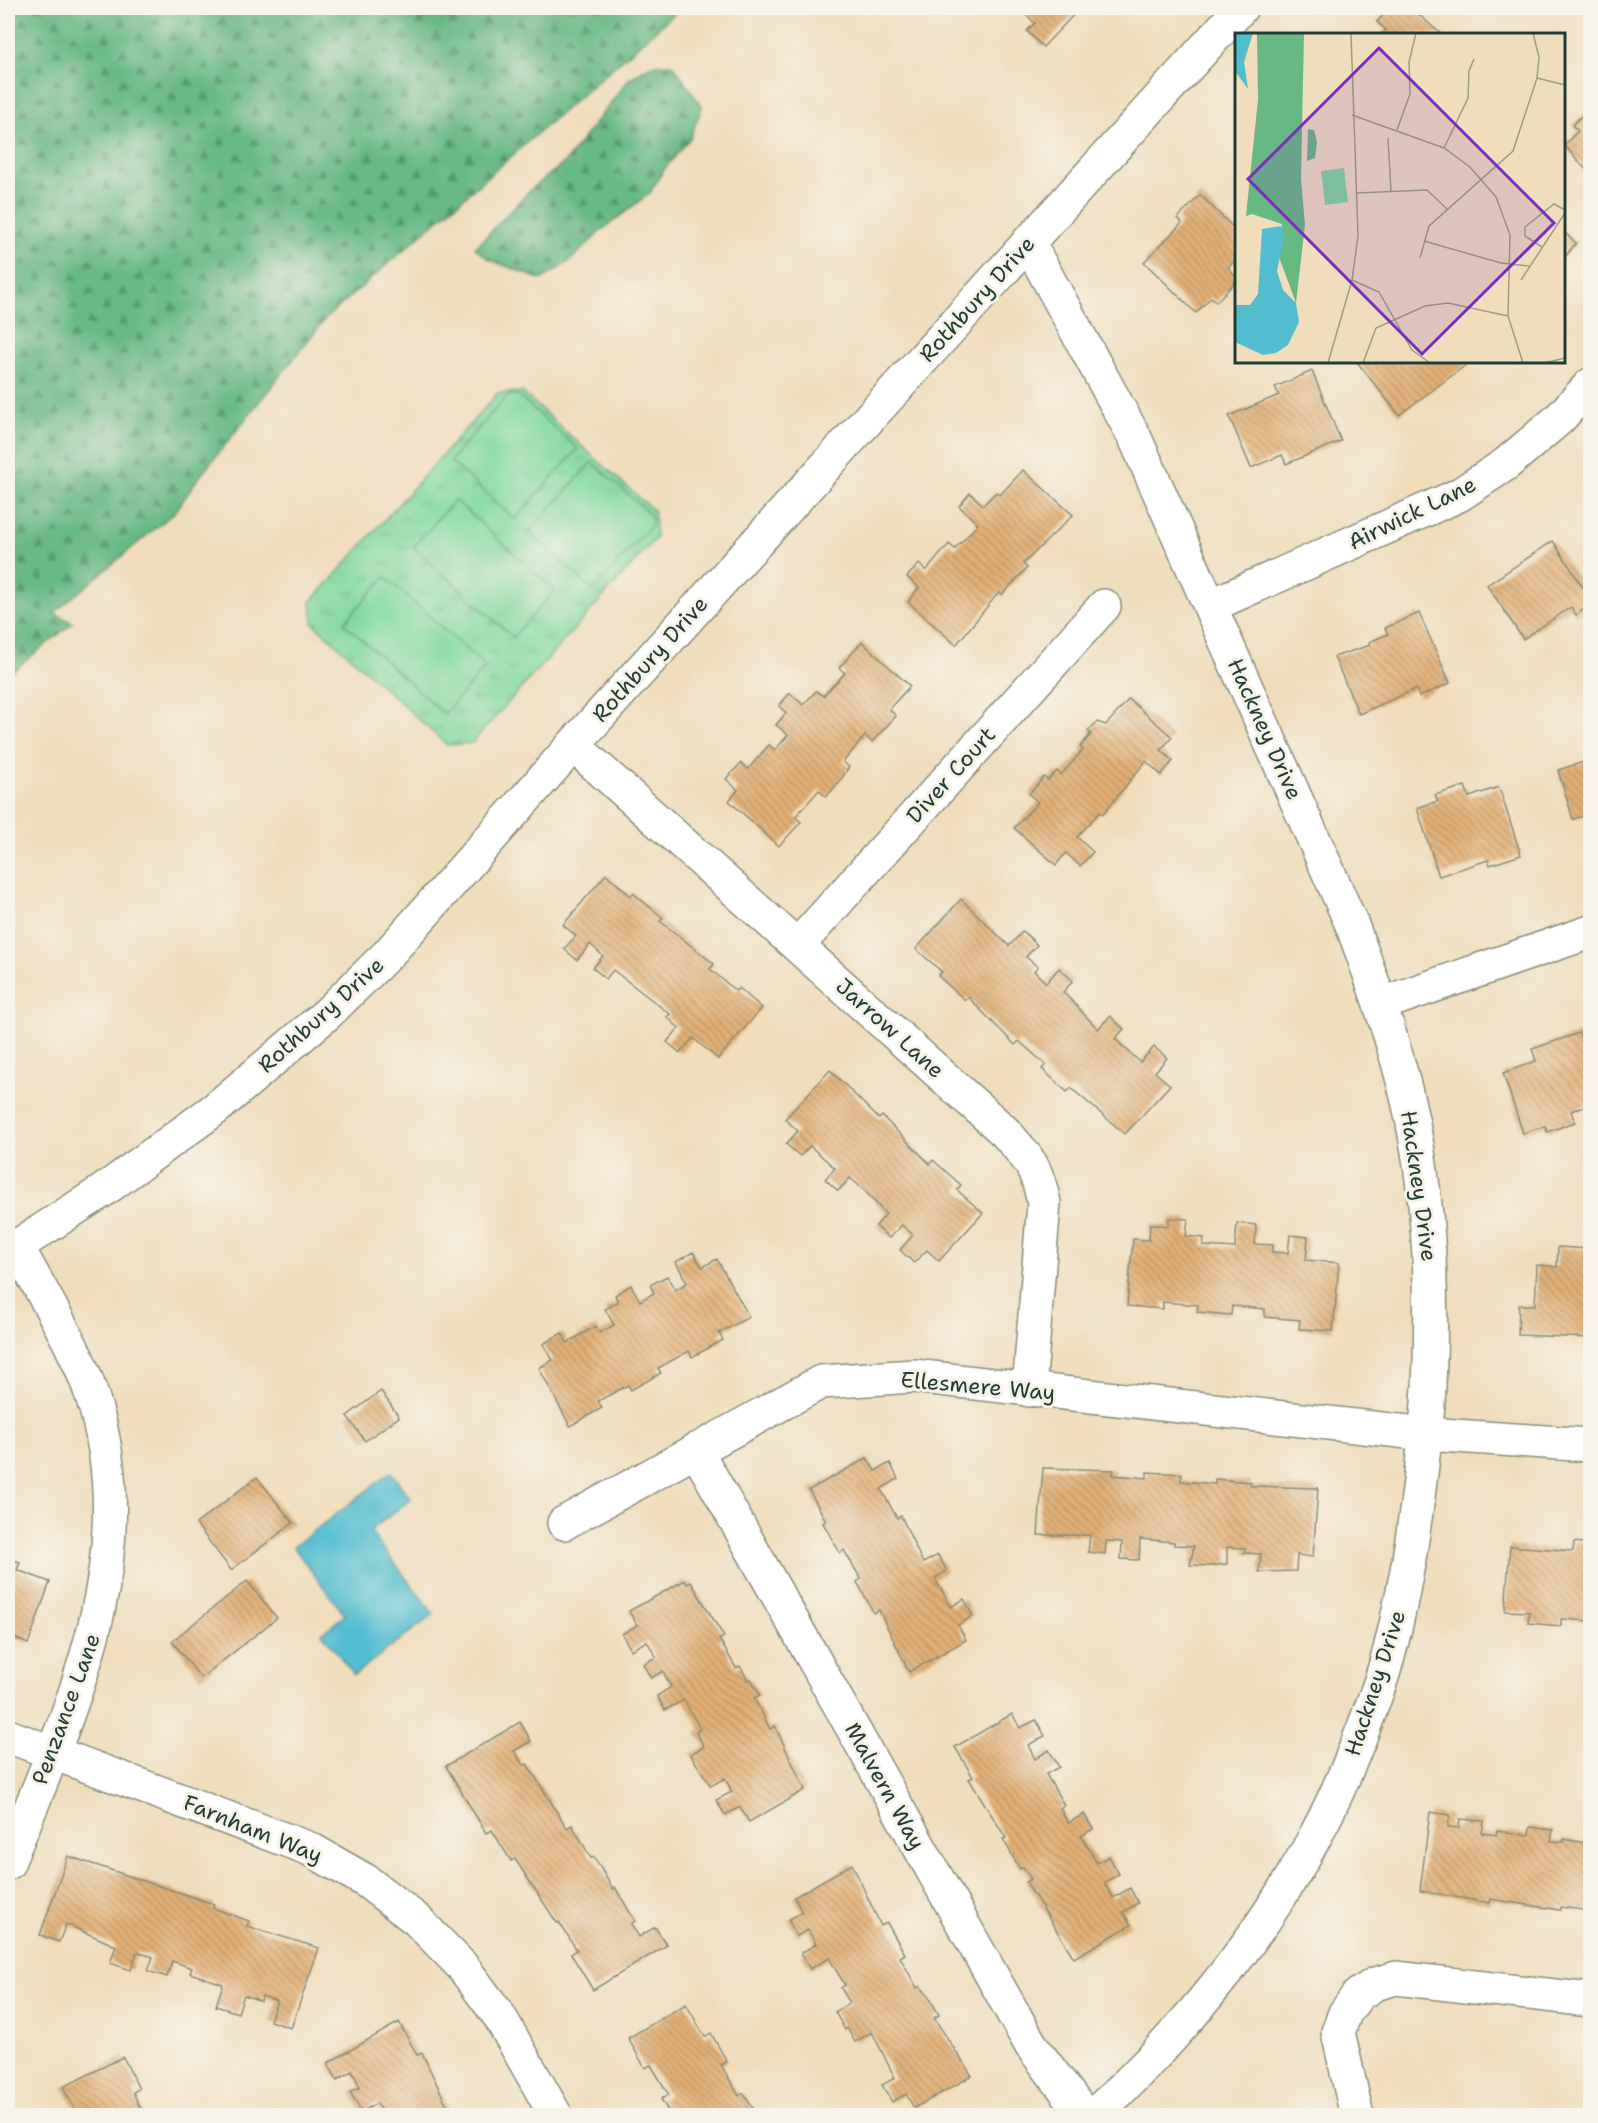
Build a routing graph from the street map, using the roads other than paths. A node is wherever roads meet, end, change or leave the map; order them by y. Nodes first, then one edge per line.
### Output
1 (1241, 8) edge
2 (1028, 242) junction
3 (1590, 385) edge
4 (1104, 606) dead end
5 (1210, 606) junction
6 (573, 745) junction
7 (1590, 932) edge
8 (798, 945) junction
9 (1381, 1004) junction
10 (12, 1249) edge
11 (1029, 1390) junction
12 (1426, 1434) junction
13 (1590, 1445) edge
14 (696, 1450) junction
15 (564, 1523) dead end
16 (8, 1736) edge
17 (52, 1753) junction
18 (8, 1863) edge
19 (1590, 2000) edge
20 (556, 2115) edge
21 (1085, 2115) edge
22 (1093, 2115) edge
23 (1357, 2115) edge

1 - 2 street, Rothbury Drive
2 - 5 street, Hackney Drive
2 - 6 street, Rothbury Drive
3 - 5 street, Airwick Lane
4 - 8 street, Diver Court
5 - 9 street, Hackney Drive
6 - 8 street, Jarrow Lane
6 - 10 street, Rothbury Drive
7 - 9 street
8 - 11 street, Jarrow Lane
9 - 12 street, Hackney Drive
10 - 17 street, Penzance Lane
11 - 12 street, Ellesmere Way
11 - 14 street, Ellesmere Way
12 - 13 street, Ellesmere Way
12 - 22 street, Hackney Drive
14 - 15 street, Ellesmere Way
14 - 21 street, Malvern Way
16 - 17 street, Farnham Way
17 - 18 street, Penzance Lane
17 - 20 street, Farnham Way
19 - 23 street

